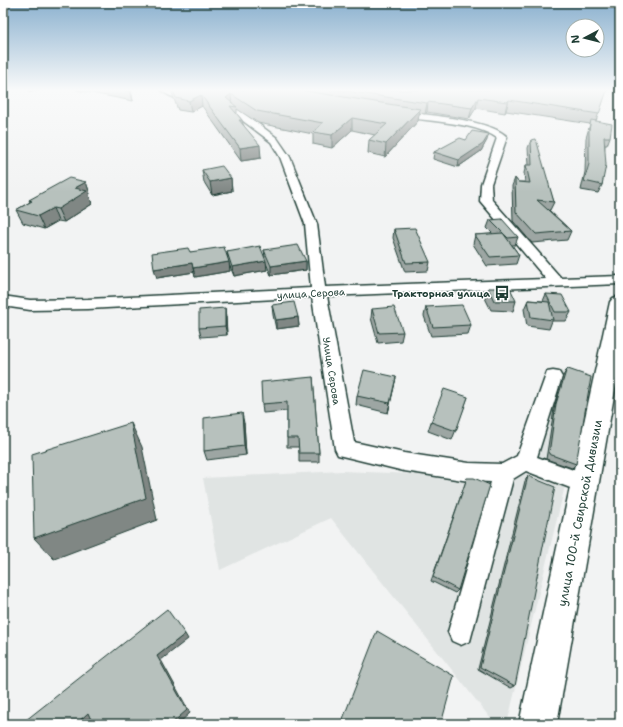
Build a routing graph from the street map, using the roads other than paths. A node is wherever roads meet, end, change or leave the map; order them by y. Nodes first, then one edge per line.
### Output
1 (253, 124) edge
2 (459, 124) edge
3 (620, 280) edge
4 (556, 281) junction
5 (319, 292) junction
6 (3, 301) edge
7 (620, 302) edge
8 (553, 377) dead end
9 (526, 462) junction
10 (504, 473) junction
11 (586, 484) junction
12 (461, 632) dead end
13 (538, 724) edge

1 - 5 street
2 - 4 street
3 - 4 street, улица Серова
4 - 5 street, улица Серова
5 - 6 street, улица Серова
5 - 10 street, Улица Серова
7 - 11 main road, улица 100-й Свирской Дивизии
8 - 9 street
9 - 10 street
9 - 11 street
10 - 12 street
11 - 13 main road, улица 100-й Свирской Дивизии

